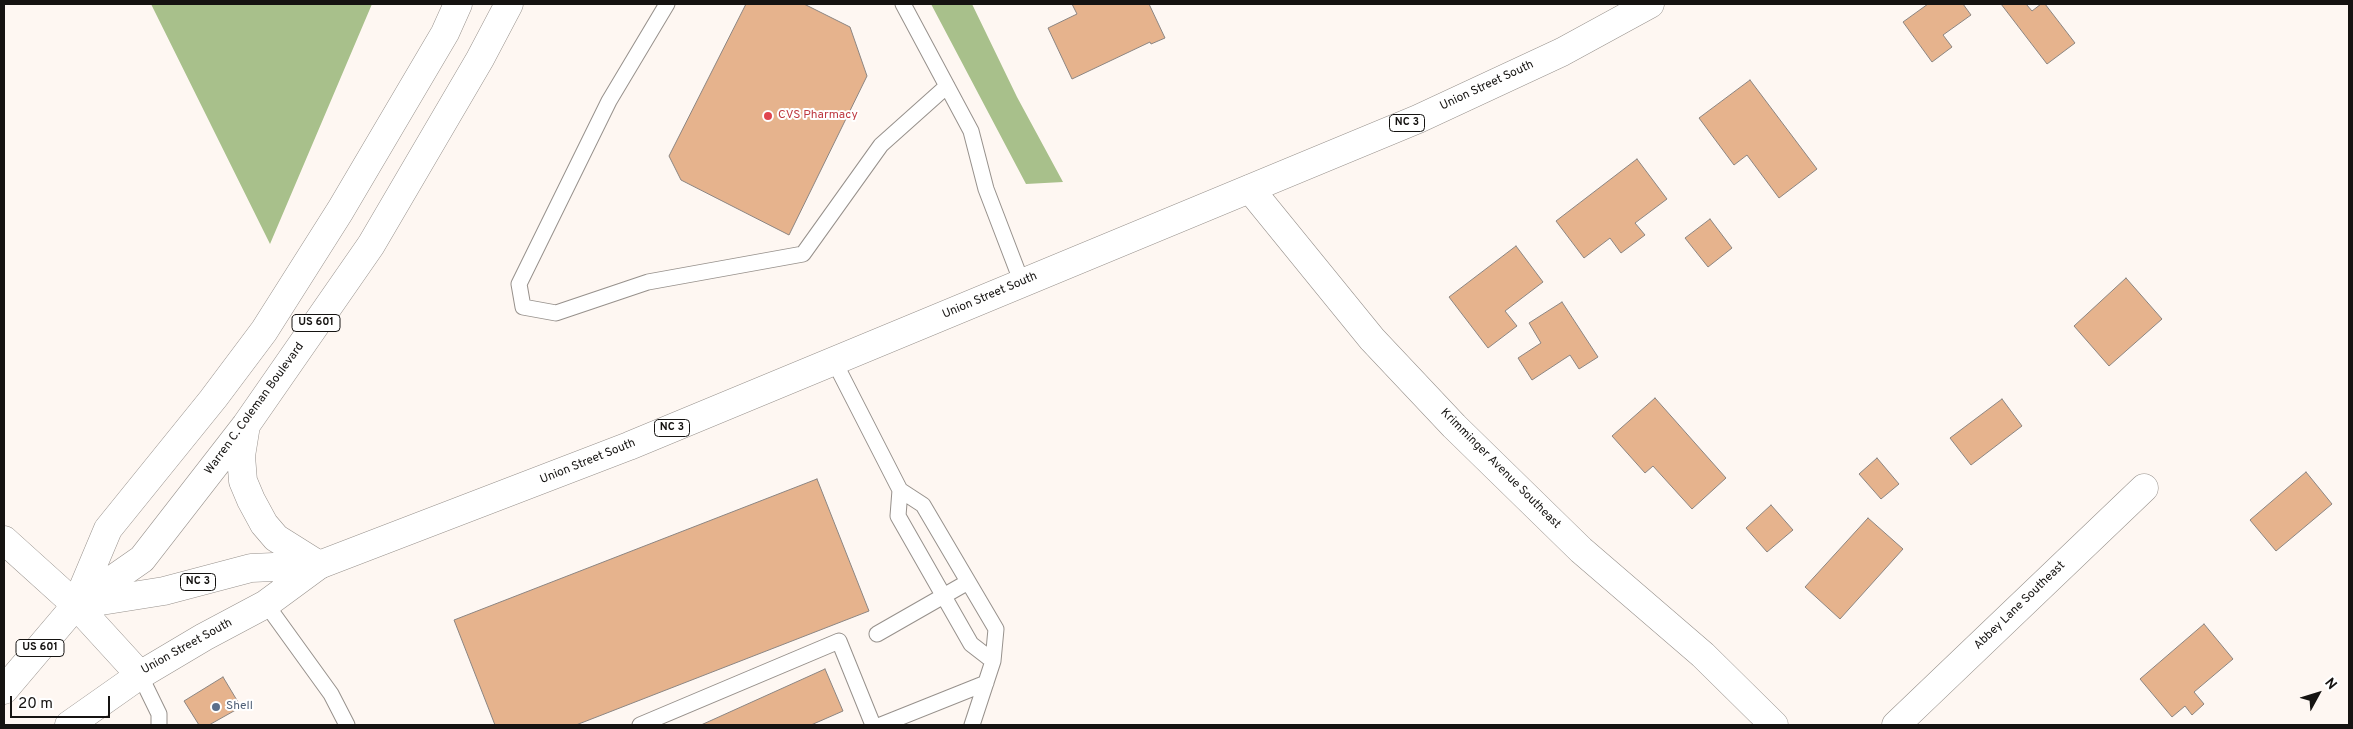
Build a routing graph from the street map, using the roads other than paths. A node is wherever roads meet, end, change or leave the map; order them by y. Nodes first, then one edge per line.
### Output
1 (458, 4) edge
2 (510, 4) edge
3 (667, 4) edge
4 (903, 4) edge
5 (1650, 4) edge
6 (947, 86) junction
7 (1250, 189) junction
8 (1022, 283) junction
9 (834, 361) junction
10 (246, 425) junction
11 (2144, 488) dead end
12 (900, 490) junction
13 (4, 540) edge
14 (320, 564) junction
15 (968, 582) junction
16 (945, 596) junction
17 (266, 604) junction
18 (76, 605) junction
19 (877, 634) dead end
20 (993, 660) junction
21 (140, 675) junction
22 (986, 684) junction
23 (4, 690) edge
24 (69, 725) edge
25 (159, 725) edge
26 (346, 725) edge
27 (640, 725) edge
28 (873, 725) edge
29 (881, 725) edge
30 (972, 725) edge
31 (1774, 725) edge
32 (1896, 725) edge

1 - 18 main road, Warren C. Coleman Boulevard / US 601
2 - 10 main road, Warren C. Coleman Boulevard / US 601
3 - 6 lane
4 - 6 lane
5 - 7 main road, Union Street South / NC 3
6 - 8 lane
7 - 8 main road, Union Street South / NC 3
7 - 31 main road, Krimminger Avenue Southeast
8 - 9 main road, Union Street South / NC 3
9 - 12 lane
9 - 14 main road, Union Street South / NC 3
10 - 14 main road
10 - 18 main road, Warren C. Coleman Boulevard / US 601
11 - 32 main road, Abbey Lane Southeast
12 - 15 lane
12 - 16 lane
13 - 18 main road
14 - 17 main road, Union Street South
14 - 18 main road, Union Street South / NC 3
15 - 16 lane
15 - 20 lane
16 - 19 lane
16 - 20 lane
17 - 21 main road, Union Street South
17 - 26 lane
18 - 21 main road, Union Street South
18 - 23 main road, Warren C. Coleman Boulevard / US 601
20 - 22 lane
21 - 24 main road
21 - 25 lane
22 - 29 lane
22 - 30 lane
27 - 28 lane

